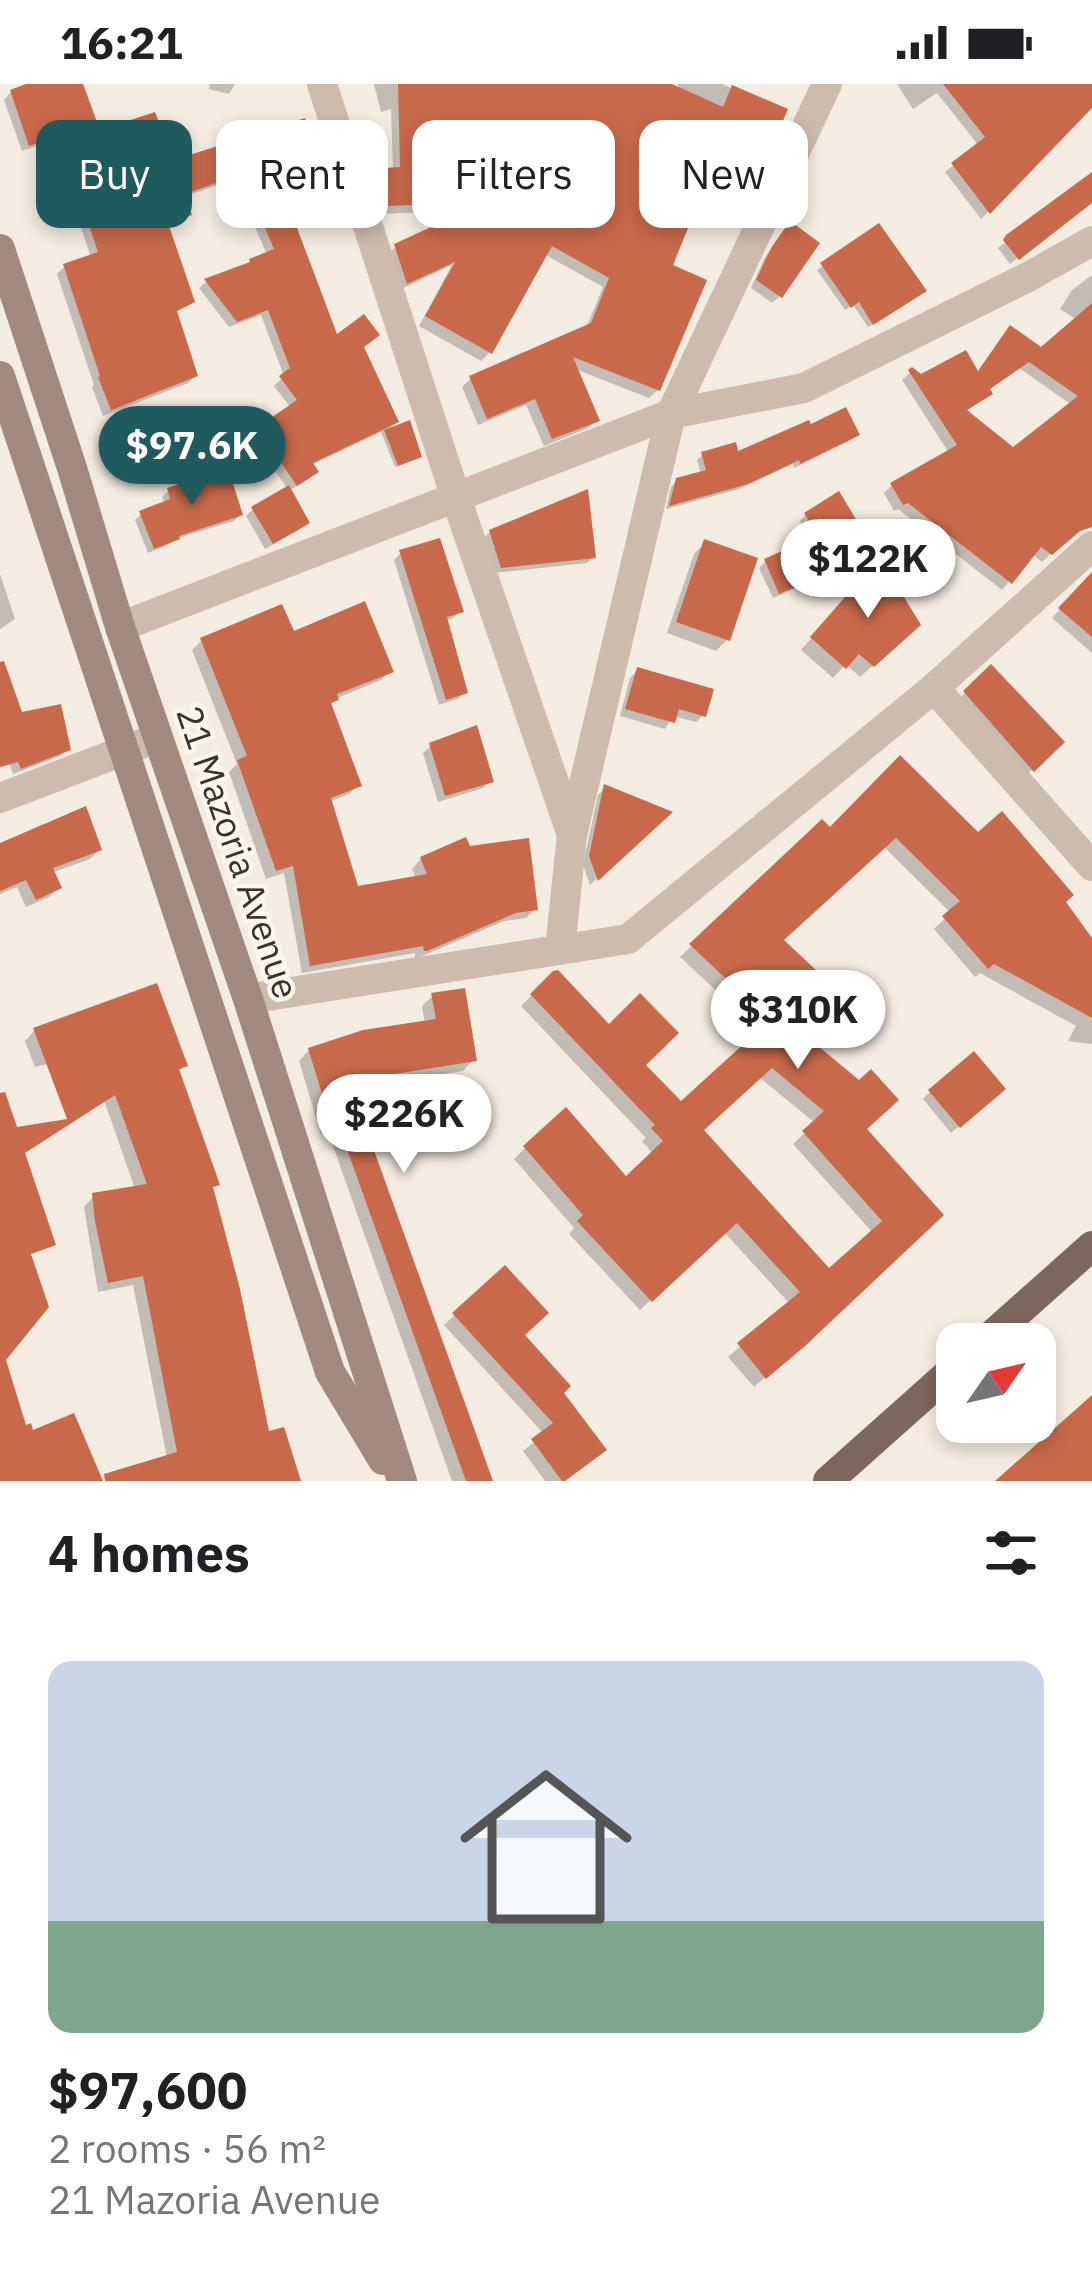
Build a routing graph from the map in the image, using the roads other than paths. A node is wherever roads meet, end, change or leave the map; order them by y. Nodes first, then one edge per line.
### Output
1 (322, 84) edge
2 (827, 84) edge
3 (1092, 242) edge
4 (0, 249) edge
5 (0, 376) edge
6 (671, 413) junction
7 (454, 496) junction
8 (1092, 546) edge
9 (120, 627) junction
10 (934, 688) junction
11 (157, 738) junction
12 (124, 751) junction
13 (0, 798) edge
14 (572, 835) junction
15 (1092, 866) edge
16 (560, 949) junction
17 (248, 1000) junction
18 (1092, 1246) edge
19 (1006, 1323) edge
20 (936, 1385) edge
21 (399, 1481) edge
22 (828, 1481) edge

1 - 7 street
2 - 6 street
3 - 6 street
4 - 9 main road, 21 Mazoria Avenue
5 - 12 main road, 21 Mazoria Avenue
6 - 7 street
6 - 14 street
7 - 9 street
7 - 14 street
8 - 10 street
9 - 11 main road, 21 Mazoria Avenue
10 - 15 street
10 - 16 street
11 - 12 street
11 - 17 main road, 21 Mazoria Avenue
12 - 13 street
12 - 21 main road, 21 Mazoria Avenue
14 - 16 street
16 - 17 street
17 - 21 main road, 21 Mazoria Avenue
18 - 19 main road
20 - 22 main road

